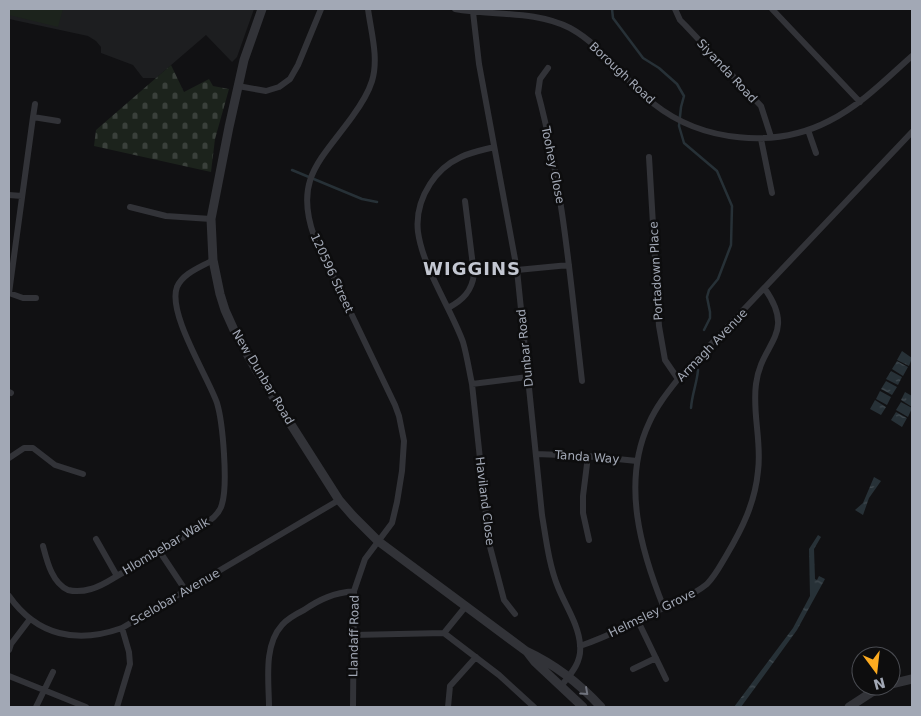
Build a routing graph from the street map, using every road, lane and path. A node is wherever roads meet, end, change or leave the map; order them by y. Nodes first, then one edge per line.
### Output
1 (262, 9) edge
2 (321, 9) edge
3 (368, 9) edge
4 (455, 9) edge
5 (675, 9) edge
6 (772, 9) edge
7 (472, 12) junction
8 (912, 56) edge
9 (548, 68) dead end
10 (238, 86) junction
11 (860, 102) junction
12 (35, 104) dead end
13 (34, 117) junction
14 (58, 121) dead end
15 (808, 130) junction
16 (912, 132) edge
17 (761, 138) junction
18 (771, 138) junction
19 (494, 147) junction
20 (816, 153) dead end
21 (649, 157) dead end
22 (772, 193) dead end
23 (9, 195) edge
24 (22, 196) junction
25 (465, 201) dead end
26 (130, 207) dead end
27 (211, 219) junction
28 (213, 260) junction
29 (569, 265) junction
30 (518, 270) junction
31 (765, 290) junction
32 (9, 292) edge
33 (36, 298) dead end
34 (448, 308) junction
35 (528, 377) junction
36 (678, 379) junction
37 (582, 381) dead end
38 (472, 384) junction
39 (536, 454) junction
40 (588, 456) junction
41 (9, 458) edge
42 (637, 461) junction
43 (83, 474) dead end
44 (340, 500) junction
45 (96, 539) dead end
46 (589, 540) dead end
47 (378, 541) junction
48 (43, 546) dead end
49 (160, 552) junction
50 (117, 576) junction
51 (186, 591) junction
52 (354, 591) junction
53 (9, 596) edge
54 (466, 606) junction
55 (664, 608) junction
56 (515, 614) dead end
57 (30, 619) junction
58 (638, 621) junction
59 (122, 628) junction
60 (444, 633) junction
61 (353, 635) junction
62 (580, 646) junction
63 (9, 650) edge
64 (526, 651) junction
65 (476, 657) junction
66 (656, 658) junction
67 (633, 669) dead end
68 (53, 672) dead end
69 (9, 676) edge
70 (568, 677) junction
71 (666, 679) dead end
72 (561, 686) junction
73 (43, 689) junction
74 (866, 696) edge
75 (36, 707) edge
76 (86, 707) edge
77 (117, 707) edge
78 (269, 707) edge
79 (353, 707) edge
80 (448, 707) edge
81 (534, 707) edge
82 (583, 707) edge
83 (601, 707) edge
84 (848, 707) edge

1 - 10 street, New Dunbar Road
2 - 10 street
3 - 47 street, 120596 Street
4 - 7 street, Borough Road
5 - 18 street, Siyanda Road
6 - 11 street
7 - 17 street, Borough Road
7 - 19 street, Dunbar Road
8 - 11 street, Borough Road
9 - 29 street, Toohey Close
10 - 27 street, New Dunbar Road
11 - 15 street, Borough Road
12 - 13 street
13 - 14 street
13 - 24 street
15 - 18 street, Borough Road
15 - 20 street
16 - 31 street, Armagh Avenue
17 - 18 street, Borough Road
17 - 22 street
19 - 30 street, Dunbar Road
19 - 34 street, Haviland Close
21 - 36 street, Portadown Place
23 - 24 street
24 - 32 street
25 - 34 street
26 - 27 street
27 - 28 street, New Dunbar Road
28 - 44 street, New Dunbar Road
28 - 49 street, Hlombebar Walk
29 - 30 street
29 - 37 street, Toohey Close
30 - 35 street, Dunbar Road
31 - 36 street, Armagh Avenue
31 - 55 street, Helmsley Grove
32 - 33 street
34 - 38 street, Haviland Close
35 - 38 street
35 - 39 street, Dunbar Road
36 - 42 street, Armagh Avenue
38 - 56 street, Haviland Close
39 - 40 street, Tanda Way
39 - 62 street, Dunbar Road
40 - 42 street, Tanda Way
40 - 46 street
41 - 43 street
42 - 55 street, Armagh Avenue
44 - 47 street, New Dunbar Road
44 - 51 street, Scelobar Avenue
45 - 50 street
47 - 52 street, Llandaff Road
47 - 54 street, New Dunbar Road
48 - 50 street, Hlombebar Walk
49 - 50 street, Hlombebar Walk
49 - 51 street
51 - 59 street, Scelobar Avenue
52 - 61 street, Llandaff Road
52 - 78 street
53 - 57 street, Scelobar Avenue
54 - 60 street
54 - 64 street, New Dunbar Road
55 - 58 street, Helmsley Grove
57 - 59 street, Scelobar Avenue
57 - 63 street
58 - 62 street, Helmsley Grove
58 - 66 street
59 - 77 street
60 - 61 street
60 - 65 street
61 - 79 street, Llandaff Road
62 - 70 street
64 - 70 street, New Dunbar Road
64 - 72 street, New Dunbar Road
65 - 80 street
65 - 81 street
66 - 67 street
66 - 71 street
68 - 73 street
69 - 73 street
70 - 72 street
70 -> 83 street
72 - 82 street
73 - 75 street
73 - 76 street
74 - 84 street

